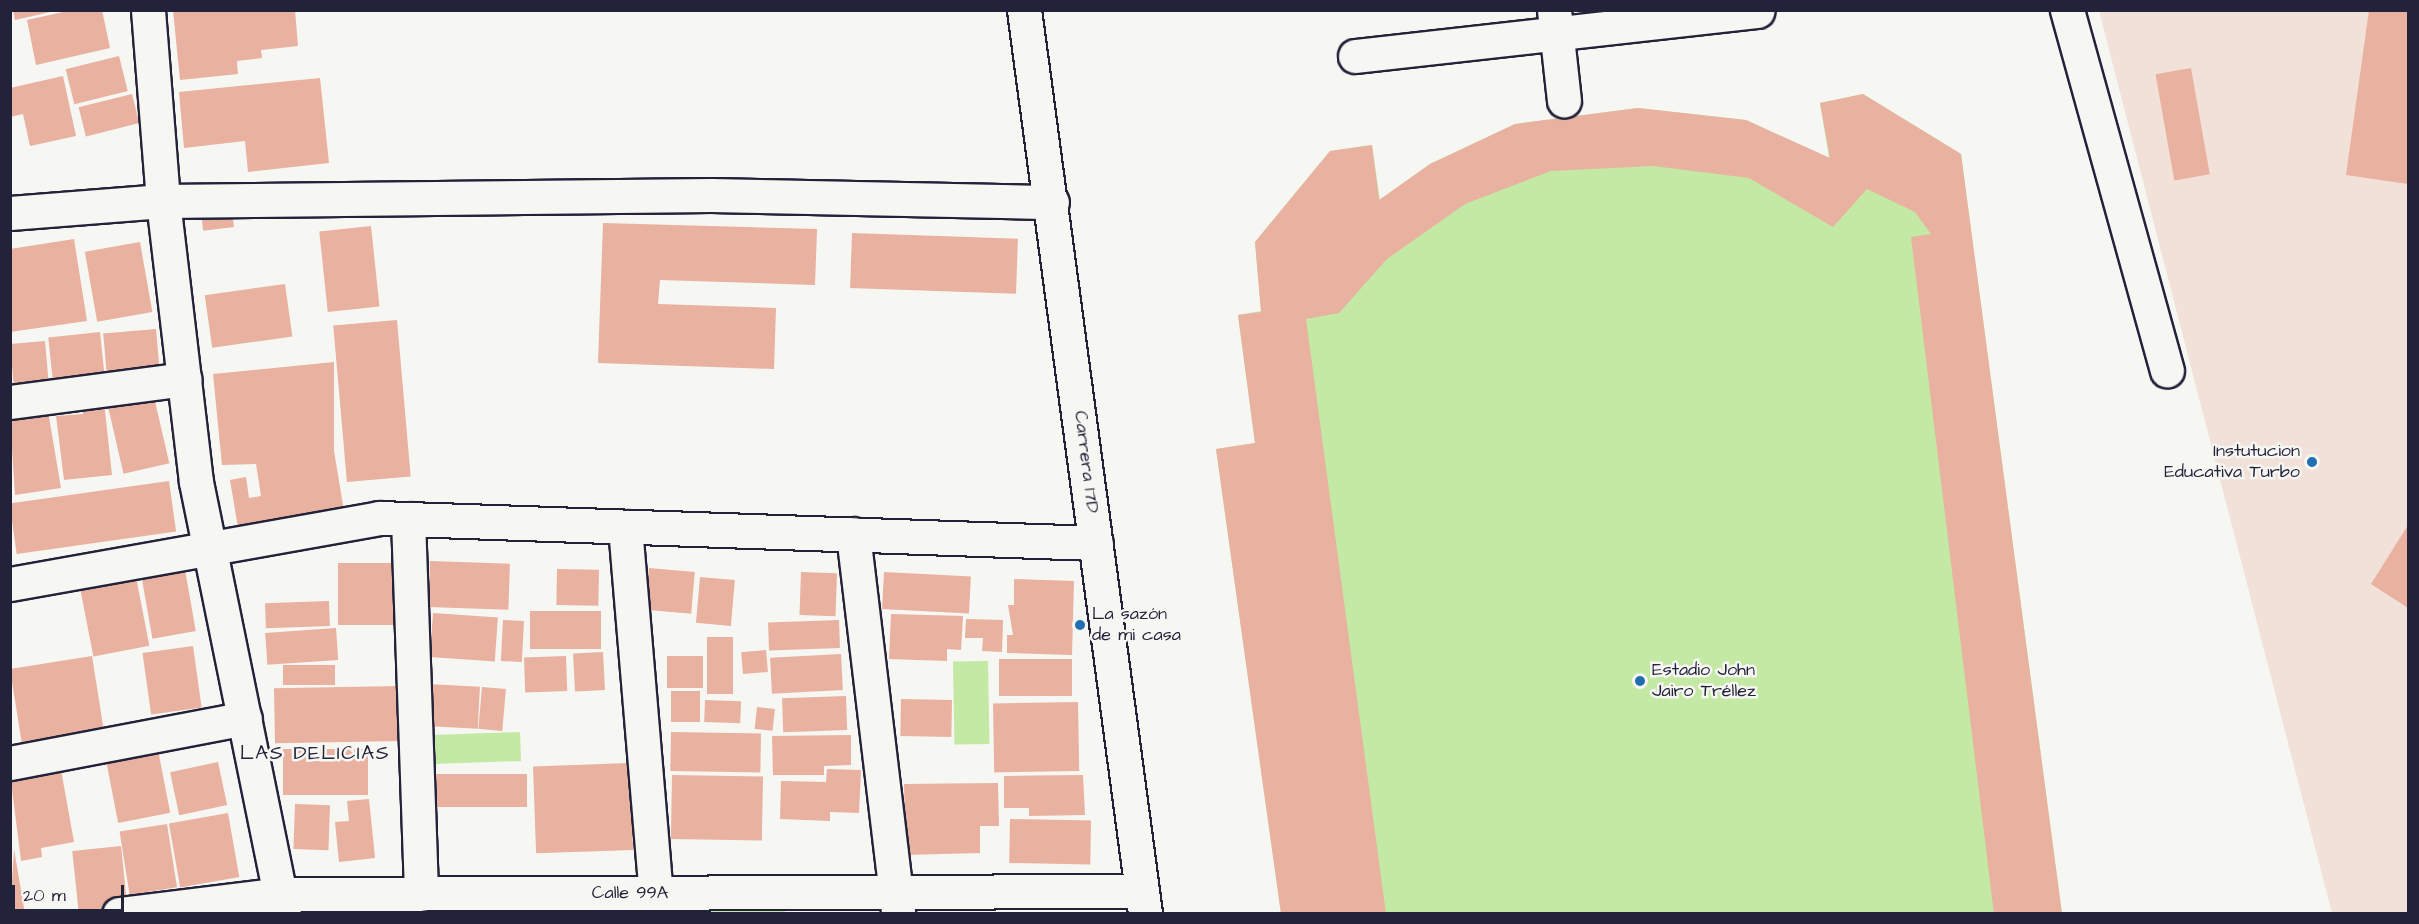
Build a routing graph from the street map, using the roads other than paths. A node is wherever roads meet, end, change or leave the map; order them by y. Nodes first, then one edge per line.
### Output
1 (148, 10) edge
2 (1024, 10) edge
3 (2067, 10) edge
4 (1757, 11) edge
5 (1556, 22) edge
6 (1355, 56) dead end
7 (1564, 100) dead end
8 (163, 201) junction
9 (1052, 202) junction
10 (10, 213) edge
11 (2167, 370) dead end
12 (184, 379) junction
13 (10, 402) edge
14 (408, 519) junction
15 (625, 526) junction
16 (854, 534) junction
17 (1096, 543) junction
18 (211, 552) junction
19 (10, 584) edge
20 (245, 718) junction
21 (10, 763) edge
22 (421, 894) junction
23 (677, 900) edge
24 (1143, 902) edge
25 (896, 903) edge
26 (282, 904) edge
27 (456, 904) edge
28 (119, 914) edge

1 - 8 street
2 - 9 street, Carrera 17D
3 - 11 street
4 - 5 street
5 - 6 street
5 - 7 street
8 - 9 street
8 - 10 street
8 - 12 street
9 - 17 street, Carrera 17D
12 - 13 street
12 - 18 street
14 - 15 street
14 - 18 street
14 - 22 street
15 - 16 street
15 - 23 street
16 - 17 street
16 - 25 street
17 - 24 street, Carrera 17D
18 - 19 street
18 - 20 street
20 - 21 street
20 - 26 street
22 - 26 street, Calle 99A
22 - 27 street, Calle 99A
23 - 25 street, Calle 99A
23 - 27 street, Calle 99A
24 - 25 street, Calle 99A
26 - 28 street, Calle 99A

